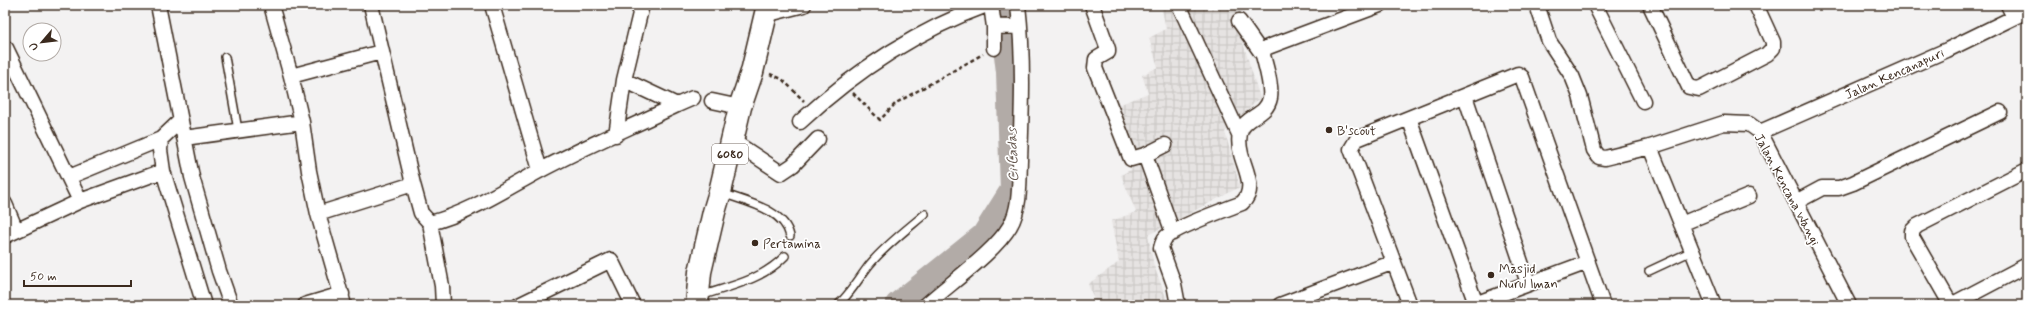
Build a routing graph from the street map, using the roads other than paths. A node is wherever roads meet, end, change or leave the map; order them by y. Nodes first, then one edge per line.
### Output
1 (158, 5) edge
2 (271, 5) edge
3 (371, 5) edge
4 (492, 5) edge
5 (642, 5) edge
6 (804, 5) edge
7 (987, 5) edge
8 (991, 5) edge
9 (1018, 5) edge
10 (1092, 5) edge
11 (1179, 5) edge
12 (1380, 5) edge
13 (1538, 5) edge
14 (1595, 5) edge
15 (1650, 5) edge
16 (1756, 5) edge
17 (767, 10) edge
18 (2011, 11) edge
19 (2027, 11) edge
20 (1239, 21) dead end
21 (1018, 26) junction
22 (995, 27) junction
23 (5, 47) edge
24 (994, 48) road end
25 (381, 52) junction
26 (1263, 55) junction
27 (225, 57) dead end
28 (292, 76) junction
29 (624, 80) junction
30 (1465, 96) junction
31 (693, 98) dead end
32 (712, 101) dead end
33 (1643, 101) dead end
34 (677, 105) junction
35 (740, 107) junction
36 (2000, 112) dead end
37 (1409, 118) junction
38 (181, 120) junction
39 (302, 122) junction
40 (800, 122) dead end
41 (238, 130) junction
42 (1760, 132) junction
43 (1239, 134) junction
44 (616, 135) junction
45 (184, 138) junction
46 (161, 139) junction
47 (818, 139) dead end
48 (733, 141) junction
49 (1166, 145) dead end
50 (1650, 147) junction
51 (1145, 155) junction
52 (540, 170) junction
53 (2027, 170) edge
54 (163, 171) junction
55 (68, 177) junction
56 (413, 184) junction
57 (720, 192) junction
58 (1749, 196) dead end
59 (80, 201) junction
60 (1796, 202) junction
61 (5, 204) edge
62 (318, 214) junction
63 (925, 214) dead end
64 (430, 223) junction
65 (1681, 224) junction
66 (11, 233) edge
67 (1173, 233) junction
68 (790, 236) dead end
69 (1692, 251) junction
70 (785, 256) dead end
71 (1394, 262) junction
72 (1588, 262) junction
73 (2026, 268) edge
74 (1649, 271) dead end
75 (1528, 283) junction
76 (343, 300) edge
77 (697, 301) edge
78 (1474, 304) edge
79 (204, 305) edge
80 (231, 305) edge
81 (305, 305) edge
82 (443, 305) edge
83 (519, 305) edge
84 (633, 305) edge
85 (838, 305) edge
86 (926, 305) edge
87 (1178, 305) edge
88 (1280, 305) edge
89 (1410, 305) edge
90 (1603, 305) edge
91 (1714, 305) edge
92 (1849, 305) edge
93 (1951, 305) edge

1 - 38 street
2 - 28 street
3 - 25 street
4 - 52 street
5 - 29 street
6 - 17 street
7 - 40 street
8 - 22 street
9 - 21 street
10 - 51 street
11 - 43 street
12 - 26 street
13 - 50 street, Jalan Kencana Wangi
14 - 33 street
15 - 16 street
17 - 35 main road, 6080
18 - 19 street, Jalan Kencanapuri
18 - 42 street, Jalan Kencanapuri
20 - 26 street
21 - 22 street
21 - 86 street
22 - 24 street
23 - 55 street
25 - 28 street
25 - 56 street
26 - 43 street
27 - 41 lane
28 - 39 street
29 - 34 street
29 - 44 street
30 - 37 street
30 - 72 street
30 - 75 street
31 - 34 street
32 - 35 street
34 - 44 street
35 - 48 main road, 6080
36 - 60 street
37 - 71 street
37 - 78 street
38 - 45 street
38 - 46 street
39 - 41 street
39 - 62 street
41 - 45 street
42 - 50 street, Jalan Kencana Wangi
42 - 60 street, Jalan Kencana Wangi
43 - 67 street
44 - 52 street
45 - 80 street
46 - 54 street
46 - 55 street
47 - 48 street
48 - 57 main road, 6080
49 - 51 street
50 - 65 street
51 - 67 street
52 - 64 street
53 - 93 street
54 - 59 street
54 - 79 street
55 - 59 street
56 - 62 street
56 - 64 street
57 - 68 lane
57 - 77 main road, 6080
58 - 65 street
59 - 66 street
60 - 92 street, Jalan Kencana Wangi
61 - 66 street
62 - 76 street
63 - 85 lane
64 - 82 street
65 - 69 street
67 - 87 street
69 - 74 lane
69 - 91 street
70 - 77 lane
71 - 88 street
71 - 89 street
72 - 75 street
72 - 90 street
73 - 93 street
75 - 78 street
76 - 81 street
83 - 84 street

